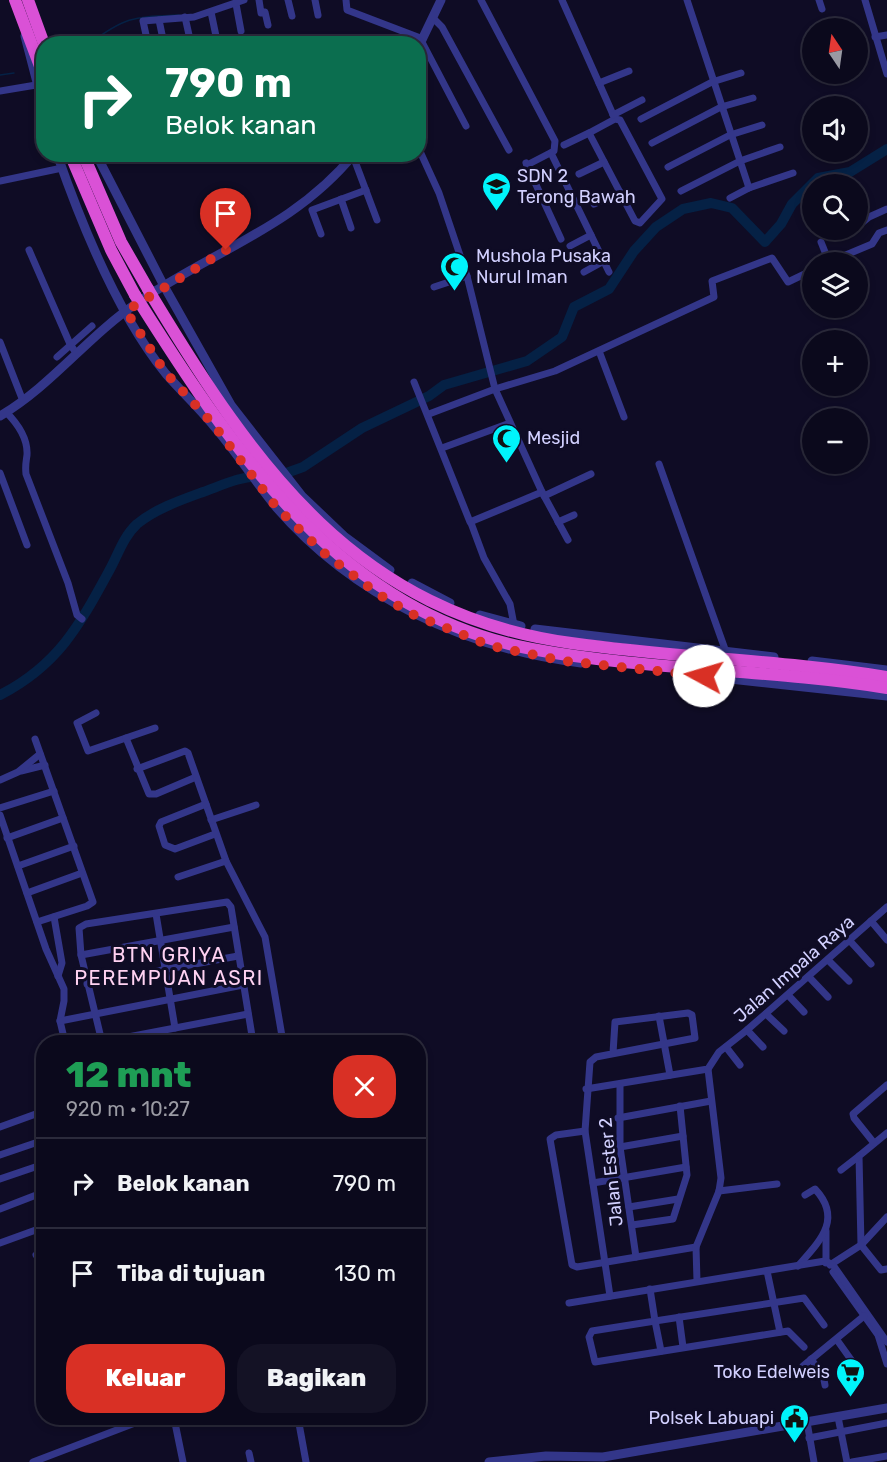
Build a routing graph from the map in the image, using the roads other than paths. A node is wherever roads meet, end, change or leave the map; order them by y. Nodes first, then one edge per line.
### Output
1 (15, 0) edge
2 (28, 0) edge
3 (244, 0) edge
4 (259, 0) edge
5 (288, 0) edge
6 (315, 0) edge
7 (346, 0) edge
8 (441, 0) edge
9 (481, 0) edge
10 (562, 0) edge
11 (687, 0) edge
12 (819, 0) edge
13 (865, 0) edge
14 (236, 4) junction
15 (822, 9) dead end
16 (211, 12) junction
17 (318, 15) dead end
18 (292, 16) dead end
19 (185, 17) junction
20 (433, 18) junction
21 (159, 20) junction
22 (268, 25) dead end
23 (31, 26) junction
24 (241, 31) dead end
25 (887, 35) edge
26 (38, 36) edge
27 (41, 36) edge
28 (146, 36) edge
29 (162, 36) edge
30 (189, 36) edge
31 (216, 36) dead end
32 (405, 36) edge
33 (424, 36) edge
34 (875, 37) junction
35 (426, 52) edge
36 (36, 57) edge
37 (629, 71) dead end
38 (741, 73) dead end
39 (887, 74) edge
40 (36, 82) edge
41 (712, 82) junction
42 (599, 83) junction
43 (0, 91) edge
44 (753, 98) dead end
45 (642, 100) dead end
46 (721, 107) junction
47 (614, 117) junction
48 (641, 119) dead end
49 (762, 125) dead end
50 (466, 126) dead end
51 (589, 133) junction
52 (730, 135) junction
53 (652, 143) dead end
54 (564, 145) dead end
55 (780, 147) dead end
56 (509, 150) dead end
57 (550, 153) junction
58 (740, 160) junction
59 (60, 162) edge
60 (73, 162) edge
61 (87, 162) edge
62 (100, 162) edge
63 (347, 162) edge
64 (356, 162) edge
65 (425, 162) edge
66 (604, 162) junction
67 (668, 167) dead end
68 (62, 168) junction
69 (793, 173) dead end
70 (579, 174) dead end
71 (0, 181) edge
72 (749, 188) junction
73 (366, 190) junction
74 (681, 191) dead end
75 (620, 192) junction
76 (730, 198) dead end
77 (341, 199) junction
78 (594, 204) dead end
79 (887, 209) edge
80 (868, 217) edge
81 (377, 220) dead end
82 (351, 228) dead end
83 (887, 230) edge
84 (321, 234) dead end
85 (591, 236) junction
86 (561, 239) dead end
87 (821, 242) dead end
88 (570, 246) dead end
89 (29, 250) dead end
90 (825, 252) edge
91 (853, 252) edge
92 (604, 261) junction
93 (584, 272) dead end
94 (609, 272) dead end
95 (802, 275) edge
96 (467, 276) junction
97 (164, 286) junction
98 (434, 287) dead end
99 (126, 311) junction
100 (92, 326) dead end
101 (0, 342) edge
102 (70, 344) junction
103 (599, 351) junction
104 (76, 353) junction
105 (57, 357) dead end
106 (414, 382) dead end
107 (495, 389) junction
108 (22, 401) junction
109 (3, 414) edge
110 (429, 414) junction
111 (624, 417) dead end
112 (510, 423) junction
113 (442, 448) junction
114 (659, 464) dead end
115 (0, 473) edge
116 (266, 474) junction
117 (591, 474) dead end
118 (543, 494) junction
119 (280, 506) junction
120 (574, 516) dead end
121 (558, 522) junction
122 (471, 523) junction
123 (568, 540) dead end
124 (27, 545) dead end
125 (82, 619) dead end
126 (514, 625) junction
127 (726, 652) junction
128 (887, 670) edge
129 (887, 677) edge
130 (887, 688) edge
131 (887, 696) edge
132 (96, 712) dead end
133 (155, 728) dead end
134 (126, 738) junction
135 (35, 739) dead end
136 (40, 754) junction
137 (45, 765) junction
138 (137, 769) junction
139 (18, 772) junction
140 (196, 777) junction
141 (0, 780) edge
142 (54, 792) junction
143 (206, 804) junction
144 (256, 805) dead end
145 (0, 808) edge
146 (0, 815) edge
147 (63, 818) junction
148 (211, 820) junction
149 (215, 834) junction
150 (8, 838) junction
151 (74, 846) junction
152 (226, 861) junction
153 (18, 866) junction
154 (82, 873) junction
155 (178, 877) dead end
156 (27, 893) junction
157 (887, 907) edge
158 (156, 914) junction
159 (54, 917) junction
160 (871, 921) junction
161 (37, 922) junction
162 (234, 927) junction
163 (887, 940) edge
164 (160, 941) junction
165 (850, 941) junction
166 (81, 956) junction
167 (238, 956) junction
168 (828, 960) junction
169 (871, 964) dead end
170 (165, 969) junction
171 (58, 976) junction
172 (809, 977) junction
173 (849, 981) dead end
174 (87, 984) junction
175 (243, 985) junction
176 (788, 995) junction
177 (828, 997) dead end
178 (170, 998) junction
179 (804, 1012) dead end
180 (94, 1014) junction
181 (248, 1014) junction
182 (766, 1014) junction
183 (659, 1016) junction
184 (60, 1021) junction
185 (175, 1028) junction
186 (747, 1030) junction
187 (784, 1031) dead end
188 (63, 1035) edge
189 (100, 1035) edge
190 (138, 1035) edge
191 (252, 1035) edge
192 (282, 1035) edge
193 (665, 1044) junction
194 (726, 1047) junction
195 (763, 1047) dead end
196 (613, 1053) junction
197 (740, 1065) dead end
198 (708, 1069) junction
199 (670, 1075) junction
200 (620, 1084) junction
201 (887, 1085) edge
202 (586, 1089) junction
203 (711, 1101) junction
204 (680, 1106) junction
205 (36, 1114) edge
206 (618, 1118) junction
207 (0, 1127) edge
208 (585, 1131) junction
209 (887, 1133) edge
210 (683, 1136) junction
211 (36, 1143) edge
212 (874, 1143) junction
213 (620, 1147) junction
214 (0, 1155) edge
215 (859, 1156) junction
216 (36, 1167) edge
217 (686, 1167) junction
218 (841, 1170) dead end
219 (624, 1177) junction
220 (0, 1179) edge
221 (593, 1183) junction
222 (777, 1184) dead end
223 (719, 1191) junction
224 (36, 1195) edge
225 (805, 1195) dead end
226 (678, 1199) junction
227 (629, 1207) junction
228 (0, 1209) edge
229 (887, 1217) edge
230 (632, 1225) junction
231 (36, 1230) edge
232 (826, 1231) junction
233 (0, 1243) edge
234 (861, 1245) junction
235 (696, 1247) junction
236 (636, 1257) junction
237 (604, 1262) junction
238 (828, 1264) junction
239 (798, 1266) junction
240 (887, 1269) edge
241 (767, 1271) junction
242 (697, 1281) junction
243 (650, 1289) junction
244 (610, 1296) junction
245 (854, 1300) junction
246 (774, 1302) junction
247 (569, 1303) dead end
248 (864, 1316) junction
249 (679, 1317) junction
250 (655, 1320) junction
251 (824, 1325) dead end
252 (780, 1332) junction
253 (837, 1340) junction
254 (885, 1343) edge
255 (683, 1347) junction
256 (804, 1347) dead end
257 (661, 1351) junction
258 (811, 1359) junction
259 (887, 1364) edge
260 (803, 1366) dead end
261 (856, 1380) dead end
262 (825, 1385) dead end
263 (887, 1408) edge
264 (838, 1417) junction
265 (807, 1422) junction
266 (887, 1423) edge
267 (130, 1425) edge
268 (175, 1425) edge
269 (299, 1425) edge
270 (841, 1431) junction
271 (809, 1438) junction
272 (249, 1453) dead end
273 (887, 1456) edge
274 (604, 1459) edge
275 (33, 1462) edge
276 (183, 1462) edge
277 (251, 1462) edge
278 (306, 1462) edge
279 (489, 1462) edge
280 (814, 1462) edge
281 (847, 1462) edge
282 (852, 1462) edge

1 - 23 highway
2 - 23 highway
3 - 14 street
4 - 22 street
5 - 18 street
6 - 17 street
7 - 32 street
8 - 20 street
9 - 57 street
10 - 42 street
11 - 41 street
12 - 15 street
13 - 34 street
14 - 16 street
14 - 24 street
16 - 19 street
16 - 31 street
19 - 21 street
19 - 30 street
20 - 33 street
20 - 56 street
21 - 28 street
21 - 29 street
23 - 26 highway
23 - 27 street
23 - 36 highway
25 - 34 street
34 - 39 street
35 - 50 street
37 - 42 street
38 - 41 street
40 - 43 street
41 - 46 street
41 - 48 street
42 - 47 street
44 - 46 street
45 - 47 street
46 - 52 street
46 - 53 street
47 - 51 street
47 - 75 street
49 - 52 street
51 - 54 street
51 - 66 street
52 - 58 street
52 - 67 street
55 - 58 street
57 - 85 street
57 - 86 street
58 - 72 street
58 - 74 street
59 - 68 street
60 - 116 highway
61 - 116 highway
62 - 97 street
63 - 97 street
64 - 73 street
65 - 96 street
66 - 70 street
66 - 75 street
68 - 71 street
68 - 99 street
69 - 72 street
72 - 76 street
73 - 77 street
73 - 81 street
75 - 78 street
77 - 82 street
77 - 84 street
79 - 80 street
83 - 91 street
85 - 88 street
85 - 92 street
87 - 90 street
89 - 102 street
92 - 93 street
92 - 94 street
95 - 103 street
96 - 98 street
96 - 107 street
97 - 99 street
97 - 116 street
99 - 104 street
99 - 116 street
100 - 102 street
101 - 108 street
102 - 104 street
102 - 105 street
103 - 107 street
103 - 111 street
104 - 108 street
106 - 110 street
107 - 110 street
107 - 112 street
108 - 109 street
109 - 125 street
110 - 113 street
112 - 113 street
112 - 118 street
113 - 122 street
114 - 127 street
115 - 124 street
116 - 119 highway
116 - 126 street
116 - 129 highway
117 - 118 street
118 - 121 street
118 - 122 street
119 - 130 highway
119 - 131 street
120 - 121 street
121 - 123 street
122 - 126 street
126 - 127 street
127 - 128 street
132 - 134 street
133 - 134 street
134 - 138 street
135 - 136 street
136 - 137 street
136 - 139 street
137 - 139 street
137 - 142 street
138 - 140 street
138 - 140 street
139 - 141 street
140 - 143 street
142 - 145 street
142 - 147 street
143 - 148 street
143 - 149 street
144 - 148 street
146 - 150 street
147 - 150 street
147 - 151 street
148 - 149 street
149 - 152 street
150 - 153 street
151 - 153 street
151 - 154 street
152 - 155 street
152 - 192 street
153 - 156 street
154 - 156 street
154 - 159 street
156 - 161 street
157 - 160 street, Jalan Impala Raya
158 - 162 street
158 - 164 street
158 - 166 street
159 - 161 street
159 - 171 street
160 - 163 street
160 - 165 street, Jalan Impala Raya
161 - 171 street
162 - 164 street
162 - 167 street
164 - 166 street
164 - 170 street
165 - 168 street, Jalan Impala Raya
165 - 169 street
166 - 174 street
167 - 170 street
167 - 175 street
168 - 172 street, Jalan Impala Raya
168 - 173 street
170 - 174 street
170 - 178 street
171 - 184 street
172 - 176 street, Jalan Impala Raya
172 - 177 street
174 - 180 street
175 - 178 street
175 - 181 street
176 - 179 street
176 - 182 street, Jalan Impala Raya
178 - 180 street
178 - 185 street
180 - 184 street
180 - 189 street
181 - 185 street
181 - 191 street
182 - 186 street, Jalan Impala Raya
182 - 187 street
183 - 193 street
183 - 193 street
183 - 196 street
184 - 188 street
185 - 190 street
186 - 194 street, Jalan Impala Raya
186 - 195 street
193 - 196 street
193 - 199 street
194 - 197 street
194 - 198 street, Jalan Impala Raya
196 - 202 street
198 - 199 street
198 - 203 street
199 - 200 street
200 - 202 street
200 - 206 street, Jalan Ester 2
201 - 212 street
202 - 208 street
203 - 204 street
203 - 223 street
204 - 206 street
204 - 210 street
205 - 207 street
206 - 213 street, Jalan Ester 2
208 - 221 street
208 - 237 street
209 - 212 street
210 - 213 street
210 - 217 street
211 - 214 street
212 - 215 street
213 - 219 street, Jalan Ester 2
215 - 218 street
215 - 234 street
216 - 220 street
217 - 219 street
217 - 226 street
219 - 221 street
219 - 227 street, Jalan Ester 2
221 - 237 street
222 - 223 street
223 - 235 street
224 - 228 street
225 - 232 street
226 - 227 street
226 - 230 street
227 - 230 street, Jalan Ester 2
229 - 234 street
230 - 236 street, Jalan Ester 2
231 - 233 street
232 - 238 street
232 - 239 street
234 - 238 street
234 - 240 street
235 - 236 street
235 - 242 street
236 - 237 street
237 - 244 street
238 - 239 street
238 - 245 street
239 - 241 street
241 - 242 street
241 - 246 street
242 - 243 street
243 - 244 street
243 - 250 street
244 - 247 street
245 - 248 street
245 - 254 street
246 - 249 street
246 - 251 street
246 - 252 street
248 - 253 street
248 - 254 street
249 - 250 street
249 - 255 street
250 - 257 street
250 - 257 street
252 - 255 street
252 - 256 street
253 - 258 street
253 - 261 street
254 - 259 street
255 - 257 street
258 - 260 street
258 - 262 street
263 - 264 street
264 - 265 street
264 - 270 street
265 - 271 street
265 - 274 street
266 - 270 street
267 - 275 street
268 - 276 street
269 - 278 street
270 - 271 street
270 - 281 street
271 - 280 street
272 - 277 street
273 - 282 street
274 - 279 street

